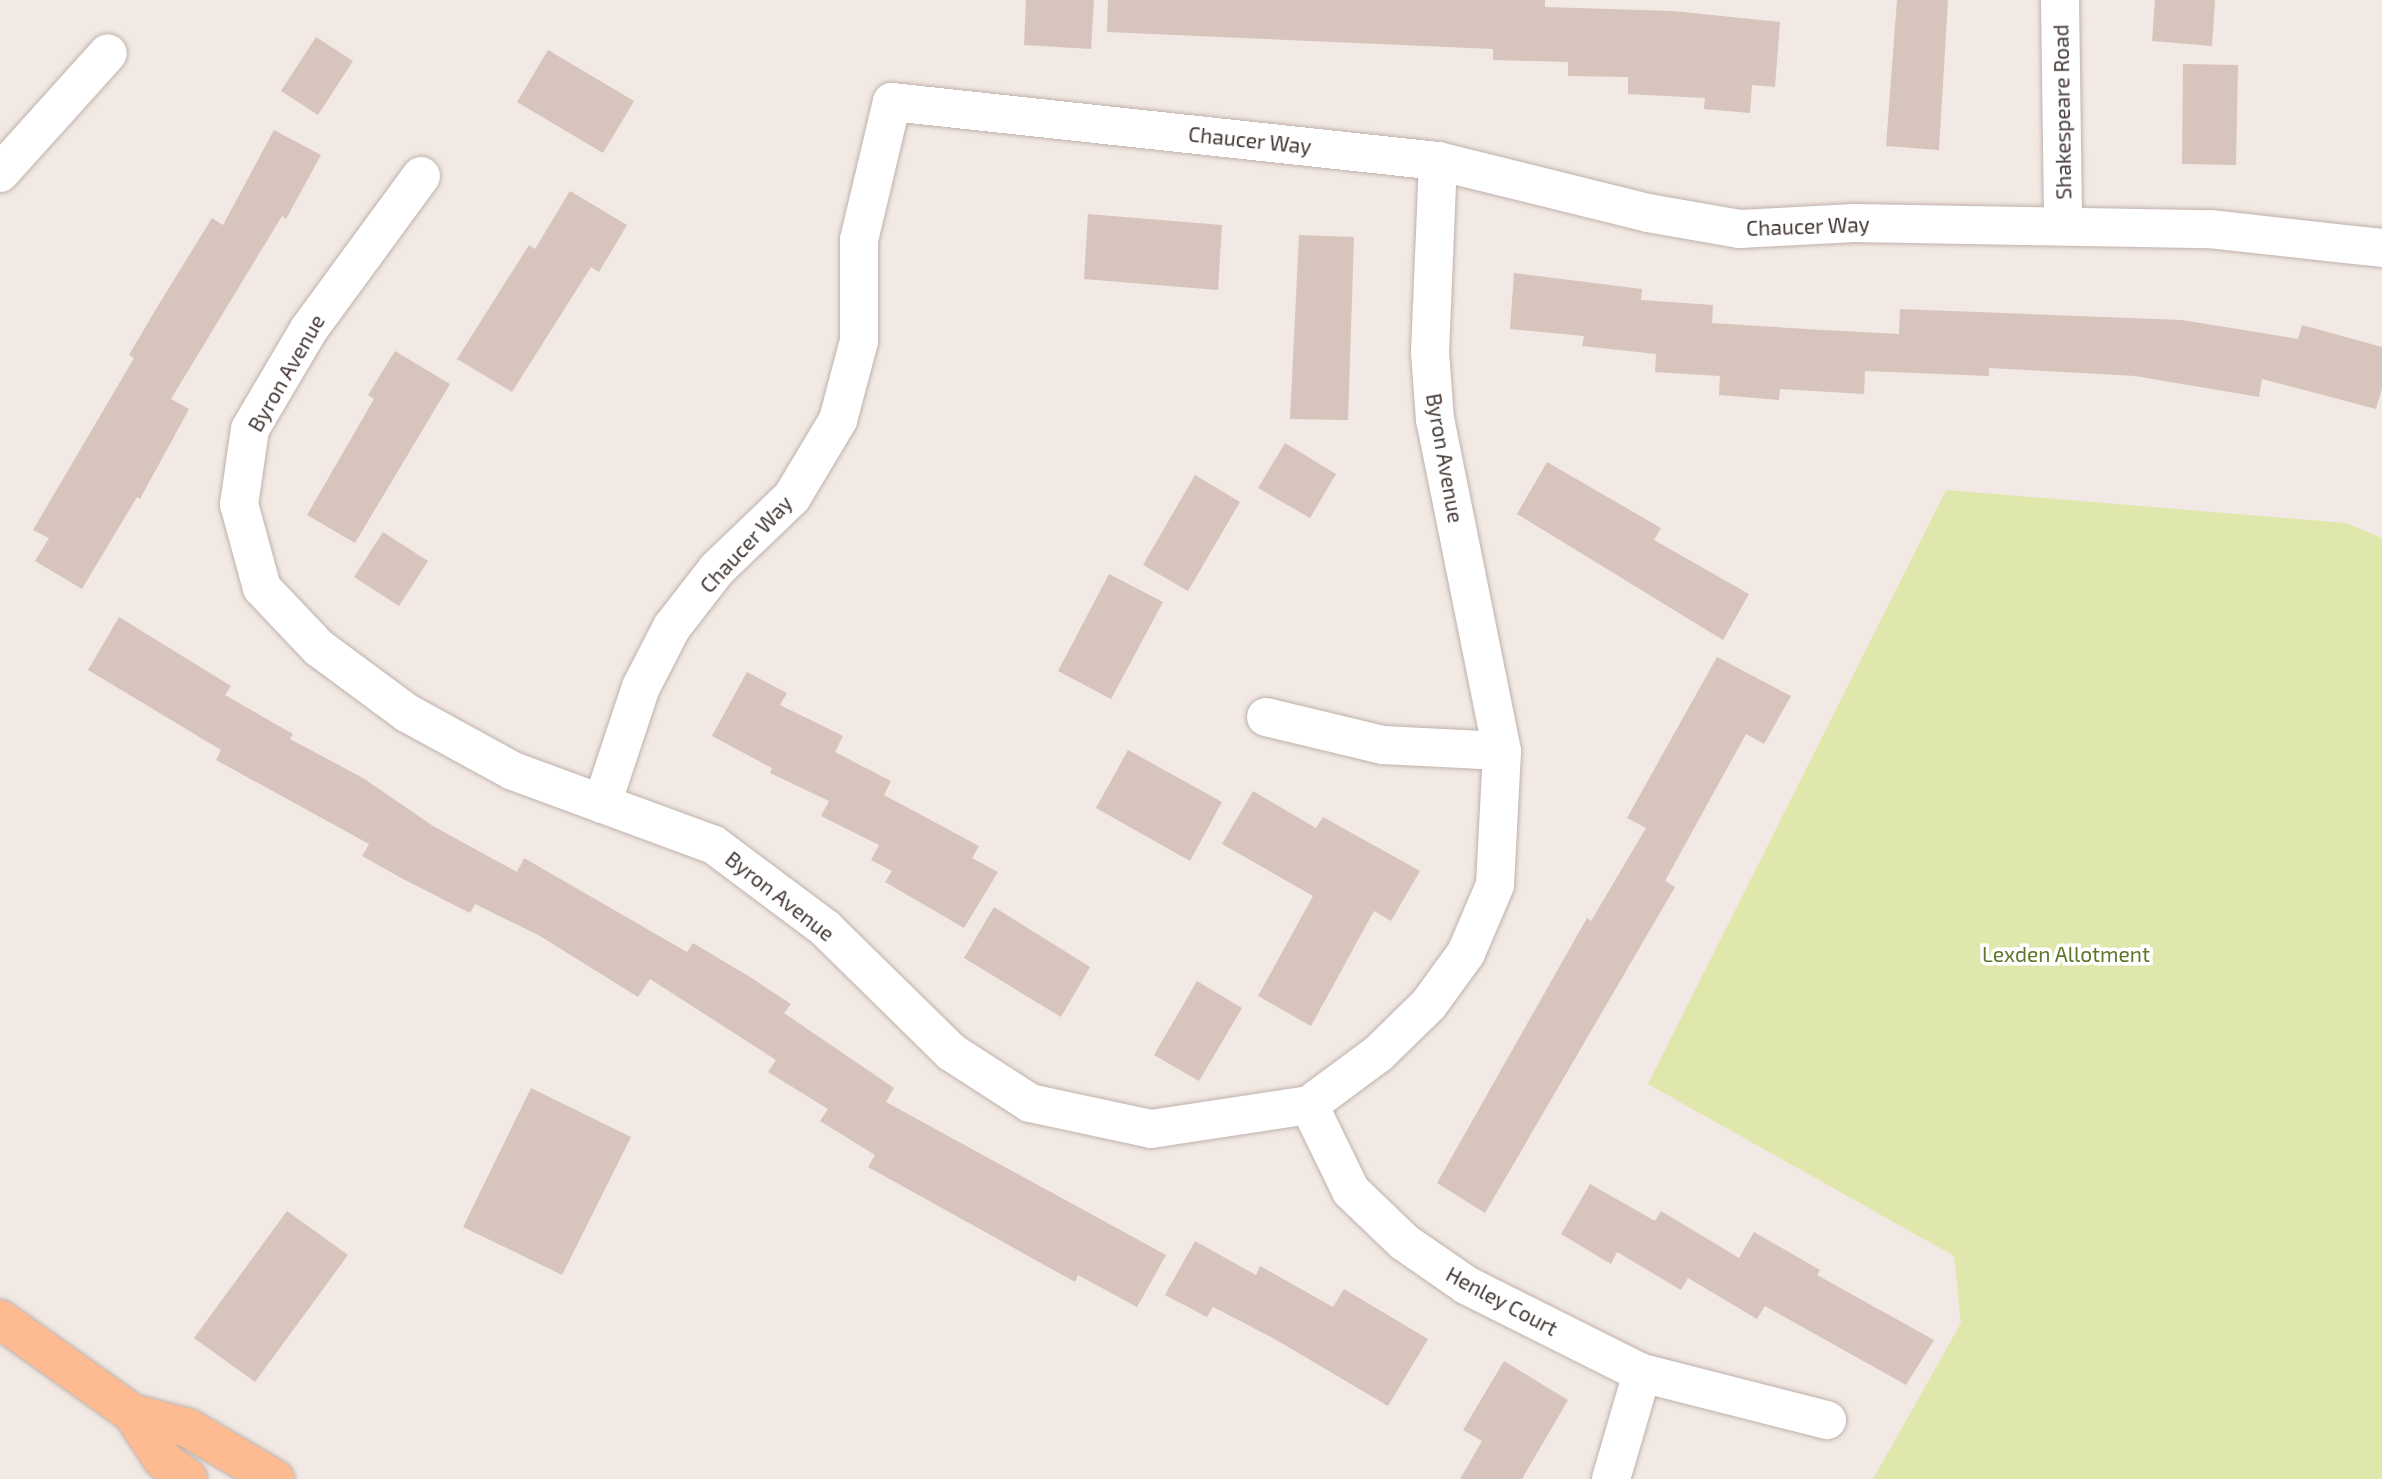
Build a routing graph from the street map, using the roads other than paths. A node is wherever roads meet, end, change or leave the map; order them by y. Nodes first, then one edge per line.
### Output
1 (2060, 0) edge
2 (108, 53) dead end
3 (1438, 161) junction
4 (0, 173) edge
5 (422, 176) dead end
6 (2063, 224) junction
7 (2382, 248) edge
8 (1266, 717) dead end
9 (1502, 751) junction
10 (601, 804) junction
11 (1309, 1105) junction
12 (0, 1319) edge
13 (1642, 1373) junction
14 (132, 1413) junction
15 (1827, 1420) dead end
16 (188, 1479) edge
17 (275, 1479) edge
18 (1611, 1479) edge

1 - 6 street, Shakespeare Road
2 - 4 street
3 - 6 street, Chaucer Way
3 - 9 street, Byron Avenue
3 - 10 street, Chaucer Way
5 - 10 street, Byron Avenue
6 - 7 street, Chaucer Way
8 - 9 street
9 - 11 street, Byron Avenue
10 - 11 street, Byron Avenue
11 - 13 street, Henley Court
12 - 14 main road
13 - 15 street, Henley Court
13 - 18 street
14 - 16 main road
14 - 17 main road

